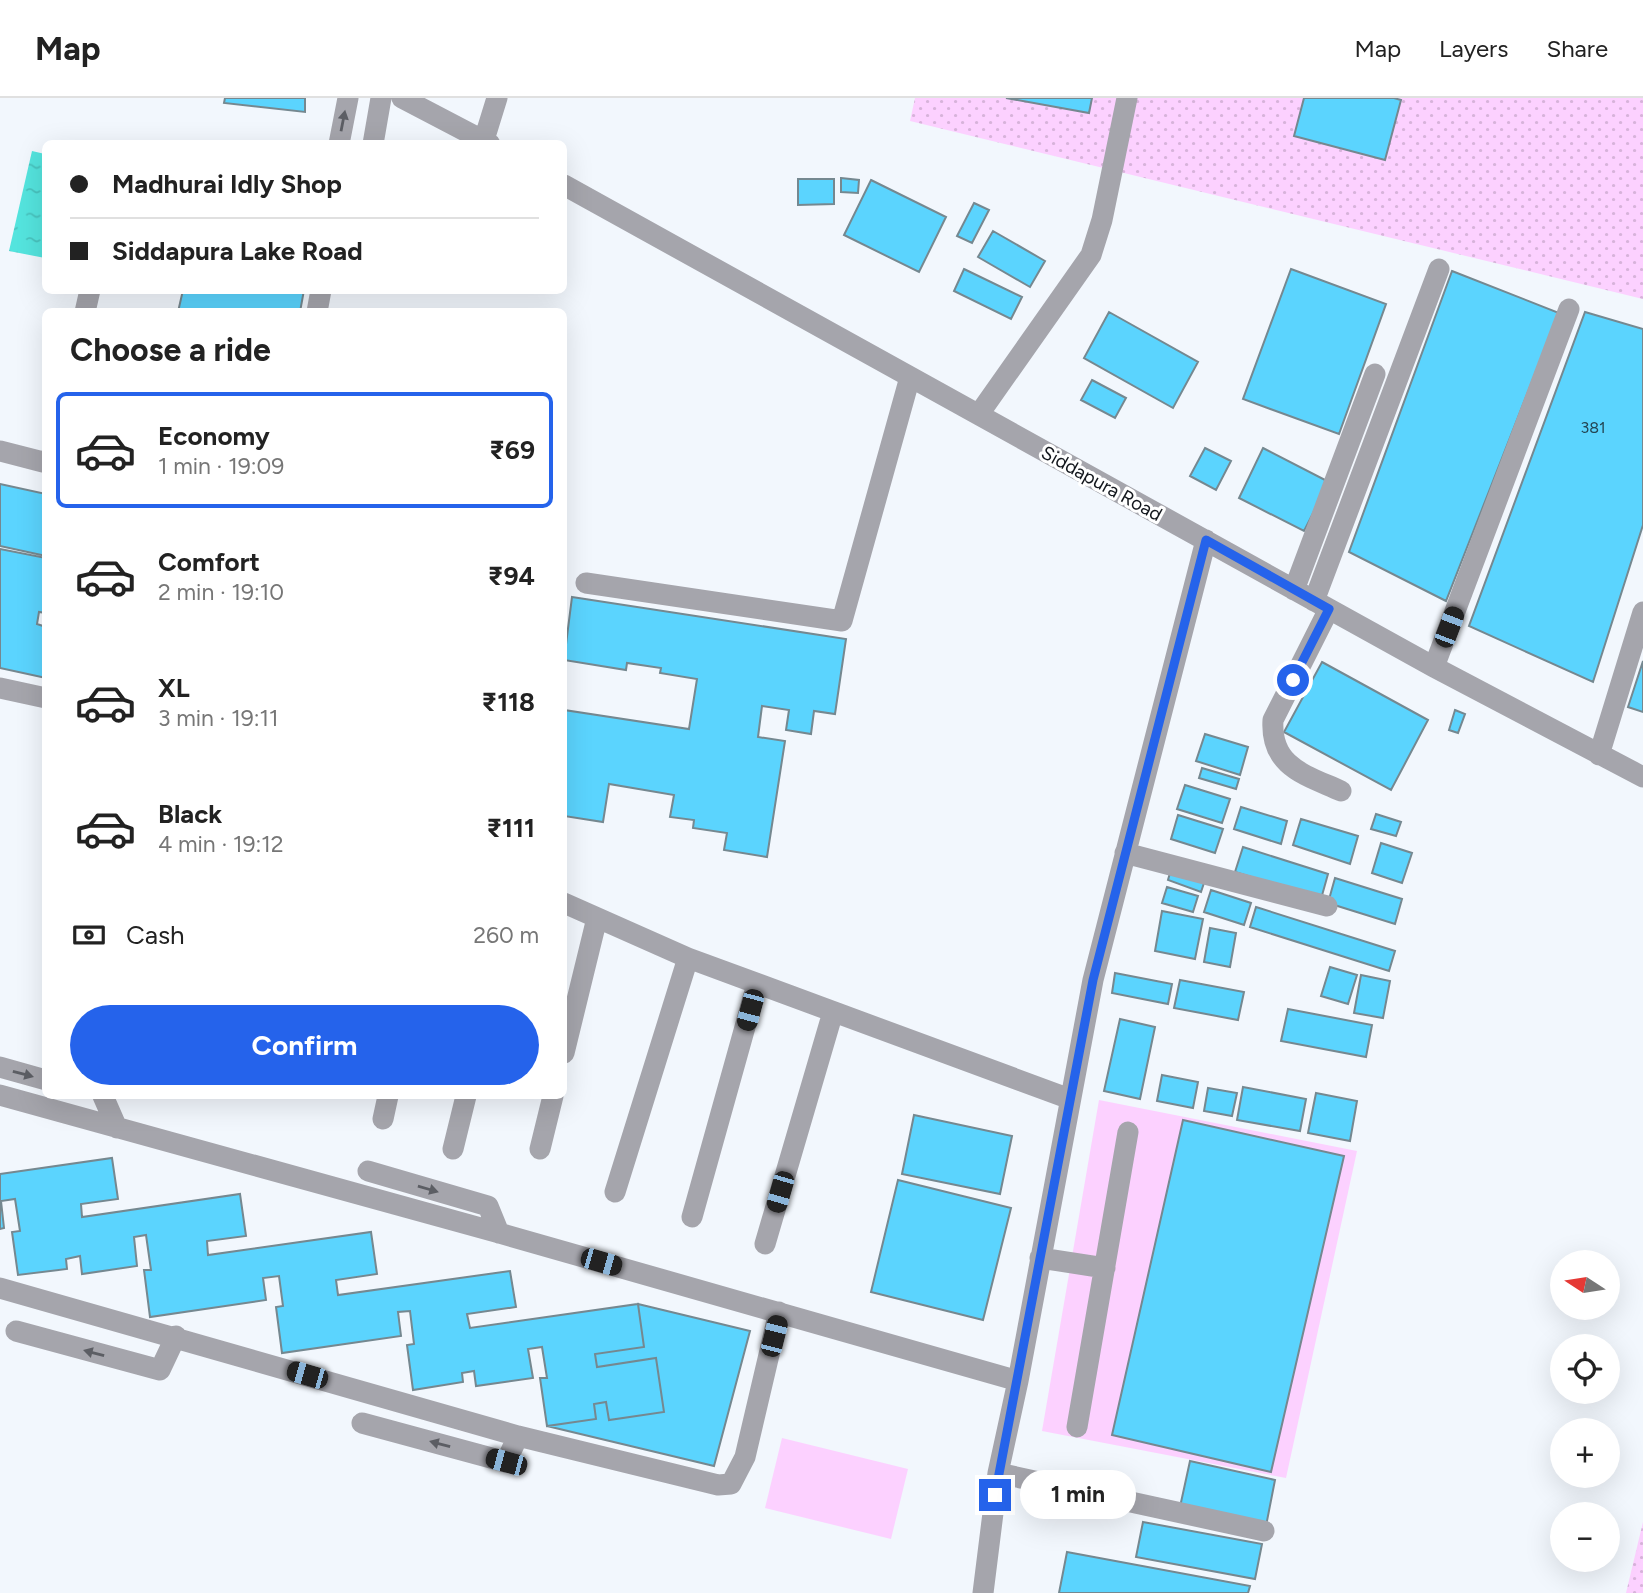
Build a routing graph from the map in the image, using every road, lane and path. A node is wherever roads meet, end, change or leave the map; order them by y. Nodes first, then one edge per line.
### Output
1 (348, 98) edge
2 (381, 98) edge
3 (402, 98) edge
4 (497, 98) edge
5 (1127, 98) edge
6 (340, 140) edge
7 (374, 140) edge
8 (483, 140) edge
9 (487, 140) edge
10 (567, 187) edge
11 (1439, 269) dead end
12 (1569, 309) dead end
13 (1375, 374) dead end
14 (910, 377) junction
15 (979, 414) junction
16 (0, 451) edge
17 (42, 462) edge
18 (1206, 540) junction
19 (586, 583) dead end
20 (1294, 590) junction
21 (1322, 605) junction
22 (1643, 612) edge
23 (1434, 667) junction
24 (0, 688) edge
25 (42, 697) edge
26 (1599, 755) junction
27 (1643, 777) edge
28 (1341, 791) dead end
29 (1125, 853) junction
30 (567, 904) edge
31 (1327, 906) dead end
32 (597, 918) junction
33 (688, 958) junction
34 (757, 984) junction
35 (833, 1012) junction
36 (567, 1041) edge
37 (0, 1067) edge
38 (42, 1079) edge
39 (0, 1095) edge
40 (104, 1099) edge
41 (387, 1099) edge
42 (465, 1099) edge
43 (552, 1099) edge
44 (1070, 1099) junction
45 (383, 1119) dead end
46 (117, 1128) junction
47 (1128, 1132) dead end
48 (453, 1149) dead end
49 (540, 1149) dead end
50 (368, 1171) dead end
51 (615, 1192) dead end
52 (692, 1217) dead end
53 (499, 1233) junction
54 (765, 1244) dead end
55 (1040, 1258) junction
56 (1105, 1268) junction
57 (0, 1288) edge
58 (779, 1312) junction
59 (16, 1331) dead end
60 (176, 1336) junction
61 (1018, 1381) junction
62 (362, 1423) dead end
63 (1077, 1427) dead end
64 (518, 1436) junction
65 (998, 1474) junction
66 (1265, 1531) dead end
67 (983, 1593) edge

6 -> 1 street
2 - 7 street
3 - 8 street
4 - 9 street
5 - 15 street
10 - 14 street, Siddapura Road
11 - 21 street
12 - 23 street
13 - 20 street
14 - 15 street, Siddapura Road
14 - 19 street
15 - 18 street, Siddapura Road
16 - 17 street
18 - 20 street, Siddapura Road
18 - 29 street
20 - 21 street, Siddapura Road
21 - 23 street, Siddapura Road
21 - 28 street
22 - 26 street
23 - 26 street, Siddapura Road
24 - 25 street
26 - 27 street, Siddapura Road
29 - 31 street
29 - 44 street
30 - 32 street
32 - 33 street
32 - 36 street
33 - 34 street
33 - 51 street
34 - 35 street
34 - 52 street
35 - 44 street
35 - 54 street
37 -> 38 street
39 - 46 street
40 - 46 street
41 - 45 street
42 - 48 street
43 - 49 street
44 - 55 street
46 - 53 street
47 - 56 street
50 -> 53 street
53 - 58 street
55 - 56 street
55 - 61 street
56 - 63 street
57 - 60 street
58 - 61 street
58 - 64 street
60 -> 59 street
60 - 64 street
61 - 65 street
64 -> 62 street
65 - 66 street
65 - 67 street

